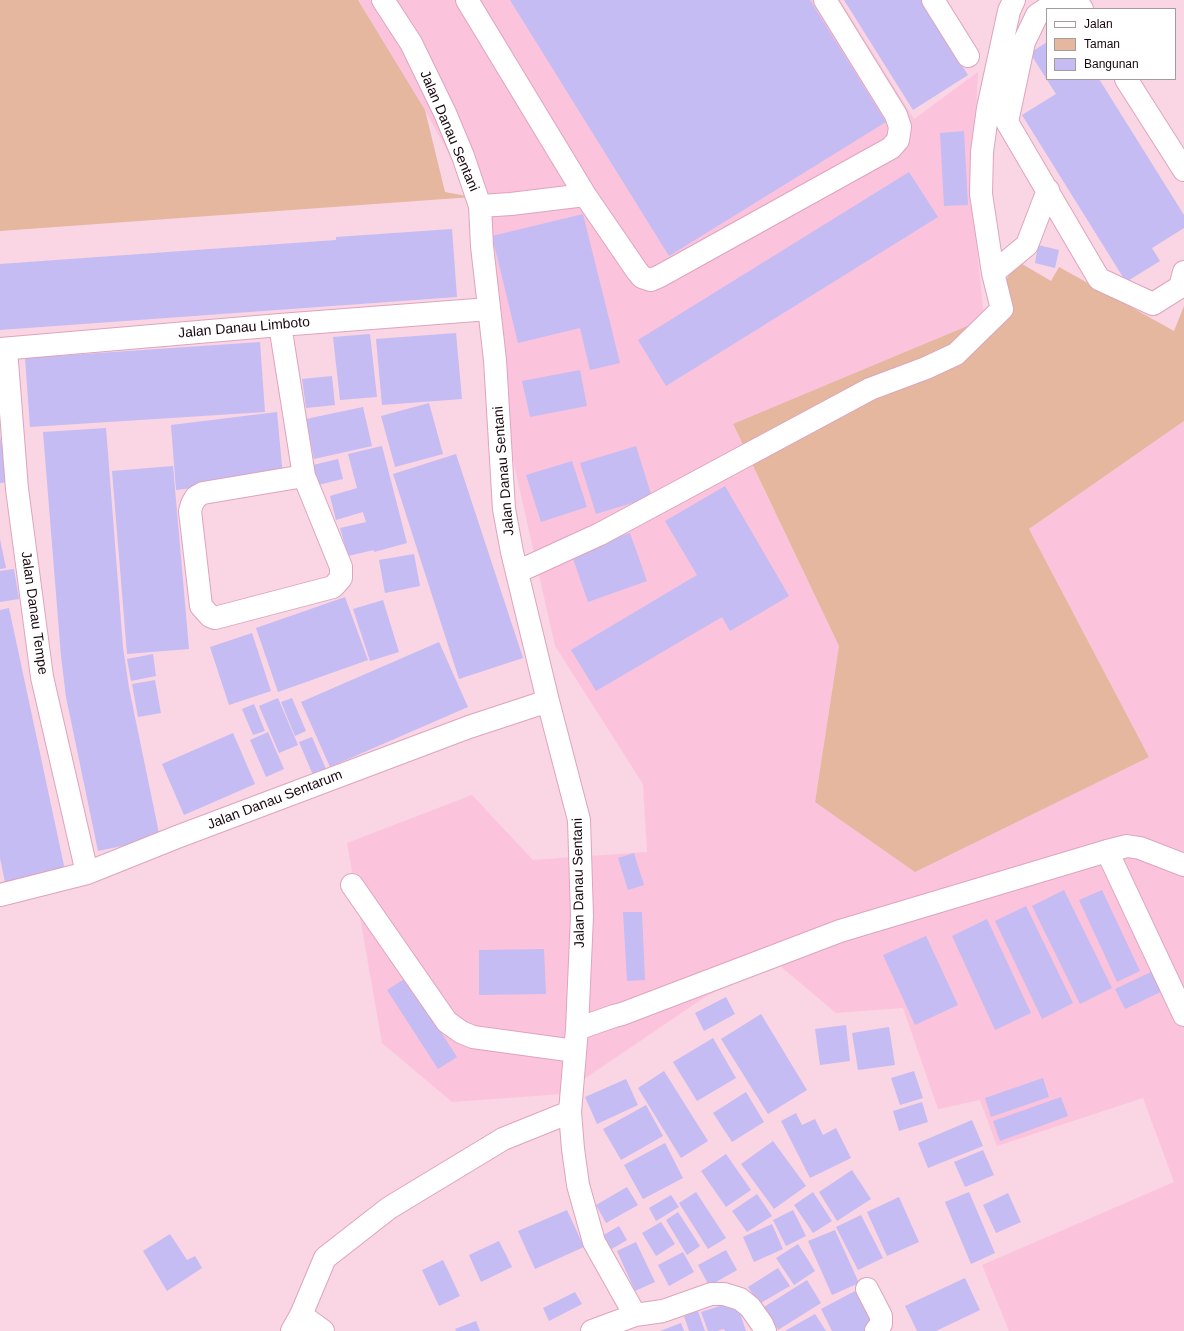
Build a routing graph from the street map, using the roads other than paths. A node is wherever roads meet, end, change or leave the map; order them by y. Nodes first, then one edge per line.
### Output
1 (383, 0) edge
2 (467, 0) edge
3 (825, 0) edge
4 (933, 0) edge
5 (1014, 0) edge
6 (1060, 0) edge
7 (1048, 8) edge
8 (1046, 9) edge
9 (968, 56) dead end
10 (1127, 80) edge
11 (1184, 170) edge
12 (1048, 190) junction
13 (585, 195) junction
14 (480, 206) junction
15 (1184, 272) edge
16 (993, 273) junction
17 (489, 309) junction
18 (280, 325) junction
19 (3, 349) edge
20 (304, 476) junction
21 (8, 491) edge
22 (517, 572) junction
23 (548, 701) junction
24 (1107, 851) junction
25 (1184, 865) edge
26 (87, 873) junction
27 (352, 885) dead end
28 (0, 895) edge
29 (1184, 1015) edge
30 (577, 1029) junction
31 (575, 1051) junction
32 (570, 1112) junction
33 (867, 1289) dead end
34 (635, 1315) junction
35 (296, 1323) edge
36 (323, 1331) edge
37 (592, 1331) edge
38 (765, 1331) edge
39 (876, 1331) edge

1 - 14 street, Jalan Danau Sentani
2 - 13 street
3 - 13 street
4 - 9 street
5 - 16 street
6 - 7 street
8 - 12 street
10 - 11 street
12 - 15 street
12 - 16 street
13 - 14 street
14 - 17 street, Jalan Danau Sentani
16 - 22 street
17 - 18 street, Jalan Danau Limboto
17 - 22 street, Jalan Danau Sentani
18 - 19 street, Jalan Danau Limboto
18 - 20 street
19 - 21 street, Jalan Danau Tempe
20 - 20 street
21 - 26 street, Jalan Danau Tempe
22 - 23 street, Jalan Danau Sentani
23 - 26 street, Jalan Danau Sentarum
23 - 30 street, Jalan Danau Sentani
24 - 25 street
24 - 29 street
24 - 30 street
26 - 28 street, Jalan Danau Sentarum
27 - 31 street
30 - 31 street, Jalan Danau Sentani
31 - 32 street, Jalan Danau Sentani
32 - 34 street, Jalan Danau Sentani
32 - 35 street
33 - 39 street
34 - 37 street
34 - 38 street
35 - 36 street

